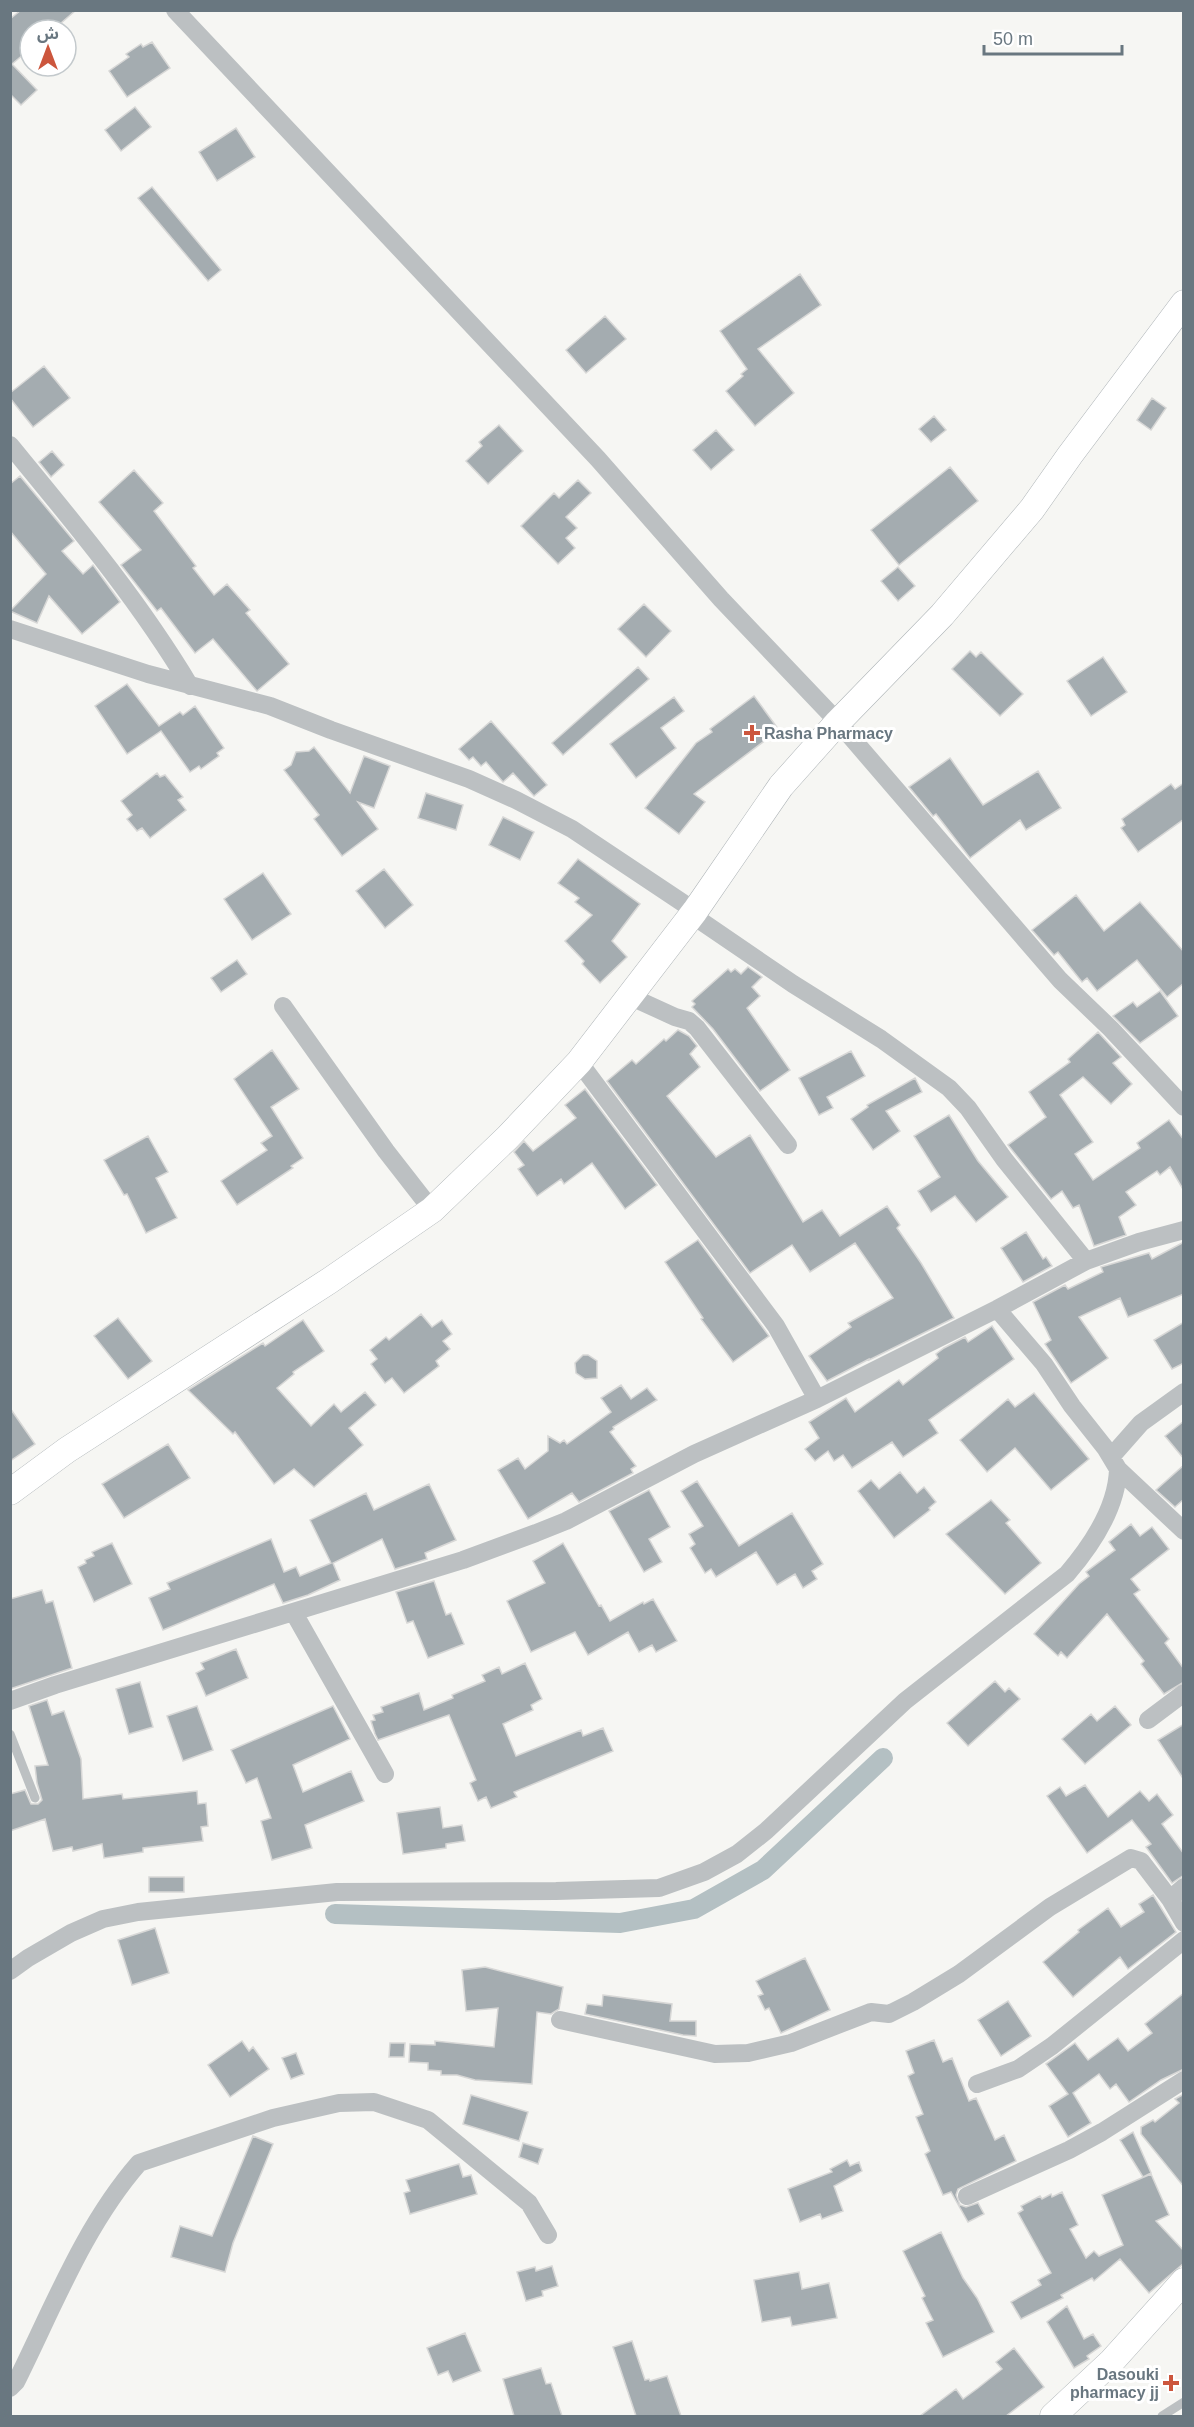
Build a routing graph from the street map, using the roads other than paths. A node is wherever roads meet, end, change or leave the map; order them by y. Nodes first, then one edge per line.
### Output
1 (175, 10) edge
2 (1184, 303) edge
3 (10, 445) edge
4 (10, 629) edge
5 (190, 686) junction
6 (838, 722) junction
7 (693, 913) junction
8 (629, 996) junction
9 (283, 1006) dead end
10 (579, 1062) junction
11 (1184, 1107) edge
12 (788, 1144) dead end
13 (432, 1210) junction
14 (1184, 1230) edge
15 (1086, 1261) junction
16 (997, 1309) junction
17 (1184, 1392) edge
18 (817, 1399) junction
19 (1114, 1463) junction
20 (10, 1492) edge
21 (1184, 1531) edge
22 (294, 1613) junction
23 (1184, 1693) edge
24 (10, 1701) edge
25 (1148, 1720) dead end
26 (10, 1734) edge
27 (385, 1774) dead end
28 (35, 1798) dead end
29 (1177, 1893) edge
30 (1184, 1923) edge
31 (1184, 1940) edge
32 (10, 1971) edge
33 (560, 2020) dead end
34 (1184, 2080) edge
35 (977, 2084) dead end
36 (967, 2196) dead end
37 (548, 2235) dead end
38 (1184, 2281) edge
39 (10, 2388) edge
40 (1184, 2402) edge
41 (1053, 2416) edge
42 (1162, 2416) edge

1 - 6 street
2 - 6 main road
3 - 5 street
4 - 5 street
5 - 7 street
6 - 7 main road
6 - 11 street
7 - 8 main road
7 - 15 street
8 - 10 main road
8 - 12 street
9 - 13 street
10 - 13 main road
10 - 18 street
13 - 20 main road
14 - 15 street
15 - 16 street
16 - 18 street
16 - 19 street
17 - 19 street
18 - 22 street
19 - 21 street
19 - 32 street
22 - 24 street
22 - 27 street
23 - 25 street
26 - 28 lane
29 - 30 street
29 - 33 street
31 - 35 street
34 - 36 street
37 - 39 street
38 - 41 main road
40 - 42 lane

